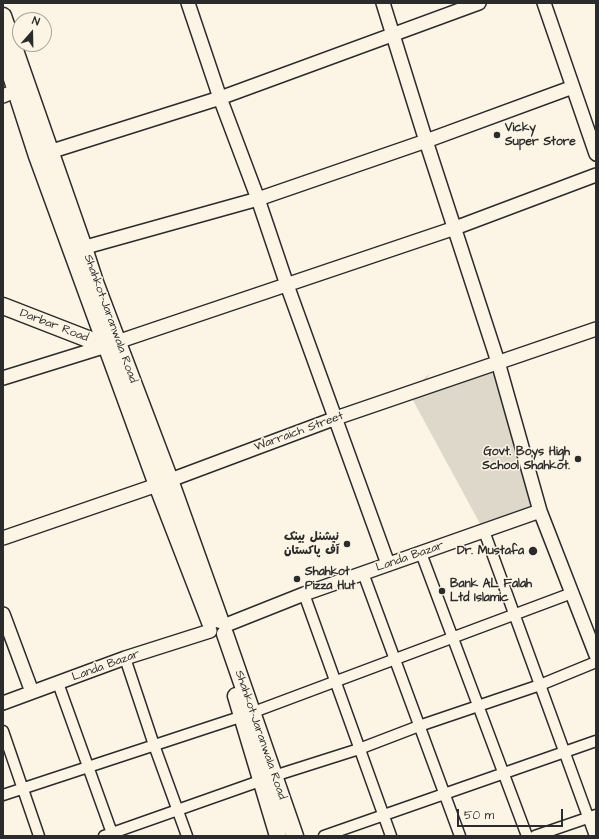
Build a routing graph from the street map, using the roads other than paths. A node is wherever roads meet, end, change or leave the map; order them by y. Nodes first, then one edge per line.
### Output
1 (188, 3) edge
2 (383, 3) edge
3 (479, 3) edge
4 (544, 3) edge
5 (3, 16) edge
6 (393, 35) junction
7 (3, 51) edge
8 (573, 87) junction
9 (10, 93) edge
10 (220, 98) junction
11 (426, 141) junction
12 (43, 154) junction
13 (596, 154) edge
14 (596, 175) edge
15 (258, 199) junction
16 (455, 228) junction
17 (78, 250) junction
18 (287, 285) junction
19 (3, 306) edge
20 (596, 328) edge
21 (111, 344) junction
22 (498, 362) junction
23 (3, 378) edge
24 (336, 418) junction
25 (164, 483) junction
26 (540, 511) junction
27 (484, 531) junction
28 (3, 538) edge
29 (421, 553) junction
30 (388, 564) junction
31 (363, 574) junction
32 (572, 593) junction
33 (304, 594) junction
34 (3, 614) edge
35 (514, 615) junction
36 (218, 629) junction
37 (453, 638) junction
38 (596, 655) edge
39 (125, 658) junction
40 (395, 660) junction
41 (596, 662) edge
42 (335, 682) junction
43 (58, 683) junction
44 (540, 685) junction
45 (32, 692) junction
46 (3, 703) edge
47 (478, 707) junction
48 (248, 714) junction
49 (419, 726) junction
50 (3, 731) edge
51 (596, 740) edge
52 (154, 745) junction
53 (359, 749) junction
54 (564, 752) junction
55 (88, 767) junction
56 (503, 773) junction
57 (267, 778) junction
58 (23, 788) junction
59 (444, 794) junction
60 (3, 795) edge
61 (178, 810) junction
62 (383, 815) junction
63 (592, 816) edge
64 (110, 835) edge
65 (39, 836) edge
66 (187, 836) edge
67 (278, 836) edge
68 (295, 836) edge
69 (324, 836) edge
70 (391, 836) edge
71 (460, 836) edge
72 (527, 836) edge
73 (535, 836) edge
74 (595, 836) edge

1 - 10 street
2 - 6 street
3 - 6 street
4 - 8 street
5 - 12 street, Shahkot-Jaranwala Road
6 - 10 street
6 - 11 street
7 - 9 street, Shahkot-Jaranwala Road
8 - 11 street
8 - 13 street
9 - 12 street, Shahkot-Jaranwala Road
10 - 12 street
10 - 15 street
11 - 15 street
11 - 16 street
12 - 17 street, Shahkot-Jaranwala Road
14 - 16 street
15 - 17 street
15 - 18 street
16 - 18 street
16 - 22 street
17 - 21 street, Shahkot-Jaranwala Road
18 - 21 street
18 - 24 street
19 - 21 street, Darbar Road
20 - 22 street, Warraich Street
21 - 23 street
21 - 25 street, Shahkot-Jaranwala Road
22 - 24 street, Warraich Street
22 - 26 street
24 - 25 street, Warraich Street
24 - 30 street
25 - 28 street, Warraich Street
25 - 36 street, Shahkot-Jaranwala Road
26 - 27 street, Landa Bazar
26 - 32 street
27 - 29 street, Landa Bazar
27 - 35 street
29 - 30 street, Landa Bazar
29 - 37 street
30 - 31 street, Landa Bazar
31 - 33 street, Landa Bazar
31 - 40 street
32 - 35 street
32 - 38 street
33 - 36 street, Landa Bazar
33 - 42 street
34 - 45 street
35 - 37 street
35 - 44 street
36 - 39 street, Landa Bazar
36 - 48 street, Shahkot-Jaranwala Road
37 - 40 street
37 - 47 street
39 - 43 street, Landa Bazar
39 - 52 street
40 - 42 street
40 - 49 street
41 - 44 street
42 - 48 street
42 - 53 street
43 - 45 street, Landa Bazar
43 - 55 street
44 - 47 street
44 - 54 street
45 - 46 street, Landa Bazar
47 - 49 street
47 - 56 street
48 - 52 street
48 - 57 street, Shahkot-Jaranwala Road
49 - 53 street
49 - 59 street
50 - 58 street
51 - 54 street
52 - 55 street
52 - 61 street
53 - 57 street
53 - 62 street
54 - 56 street
54 - 63 street
55 - 58 street
55 - 64 street
56 - 59 street
56 - 72 street
57 - 61 street
57 - 67 street, Shahkot-Jaranwala Road
57 - 68 street, Shahkot-Jaranwala Road
58 - 60 street
58 - 65 street
59 - 62 street
59 - 71 street
61 - 64 street
61 - 66 street
62 - 69 street
62 - 70 street
63 - 73 street
63 - 74 street

